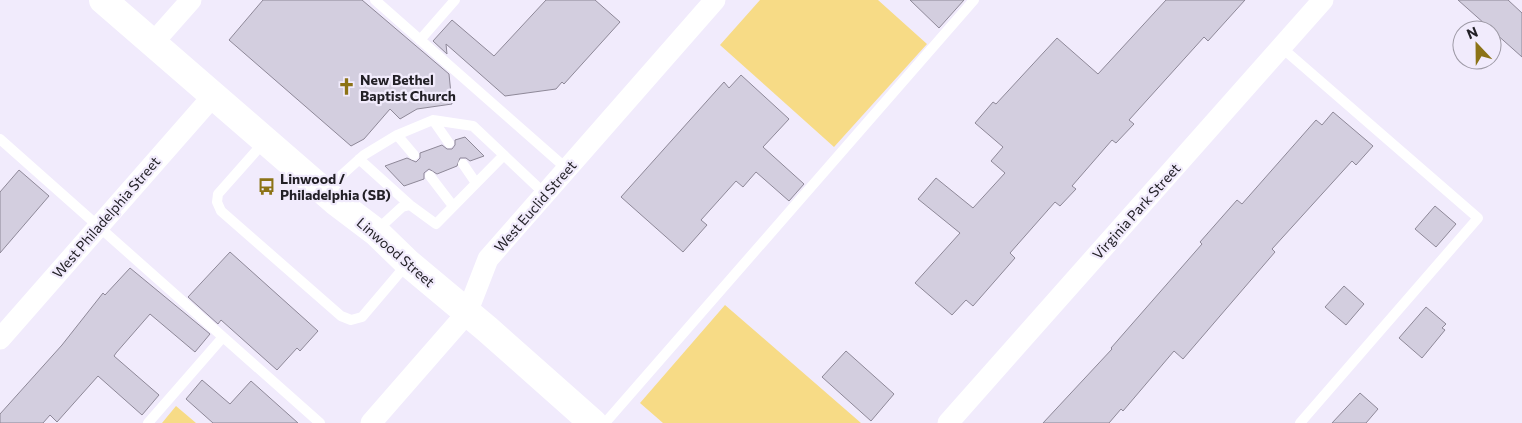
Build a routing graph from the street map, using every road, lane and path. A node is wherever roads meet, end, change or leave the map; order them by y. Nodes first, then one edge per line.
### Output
1 (103, 0) edge
2 (191, 0) edge
3 (375, 0) edge
4 (455, 0) edge
5 (715, 0) edge
6 (974, 0) edge
7 (1323, 0) edge
8 (420, 40) junction
9 (152, 44) junction
10 (1281, 47) junction
11 (212, 96) junction
12 (433, 120) junction
13 (397, 134) junction
14 (0, 139) edge
15 (266, 141) junction
16 (449, 142) dead end
17 (414, 155) dead end
18 (504, 155) junction
19 (359, 160) junction
20 (463, 164) dead end
21 (567, 169) junction
22 (430, 176) dead end
23 (476, 183) junction
24 (324, 191) junction
25 (545, 194) junction
26 (410, 204) junction
27 (453, 206) junction
28 (98, 226) junction
29 (376, 232) junction
30 (408, 263) junction
31 (467, 313) junction
32 (223, 337) junction
33 (0, 339) edge
34 (148, 423) edge
35 (320, 423) edge
36 (371, 423) edge
37 (594, 423) edge
38 (605, 423) edge
39 (948, 423) edge
40 (1300, 423) edge

1 - 9 street, Linwood Street
2 - 9 street
3 - 8 lane
4 - 8 lane
5 - 21 street, West Euclid Street
6 - 38 lane
7 - 10 street, Virginia Park Street
8 - 21 lane
9 - 11 street, Linwood Street
10 - 39 street, Virginia Park Street
10 - 40 lane
11 - 15 street, Linwood Street
11 - 28 street, West Philadelphia Street
12 - 13 lane
12 - 16 lane
12 - 18 lane
13 - 17 lane
13 - 19 lane
14 - 28 lane
15 - 24 street, Linwood Street
15 - 30 lane
18 - 23 lane
18 - 25 lane
19 - 24 lane
19 - 26 lane
20 - 23 lane
21 - 25 street, West Euclid Street
22 - 27 lane
23 - 27 lane
24 - 29 street, Linwood Street
25 - 31 street, West Euclid Street
26 - 27 lane
26 - 29 lane
28 - 32 lane
28 - 33 street, West Philadelphia Street
29 - 30 street, Linwood Street
30 - 31 street, Linwood Street
31 - 36 street, West Euclid Street
31 - 37 street, Linwood Street
32 - 34 lane
32 - 35 lane

